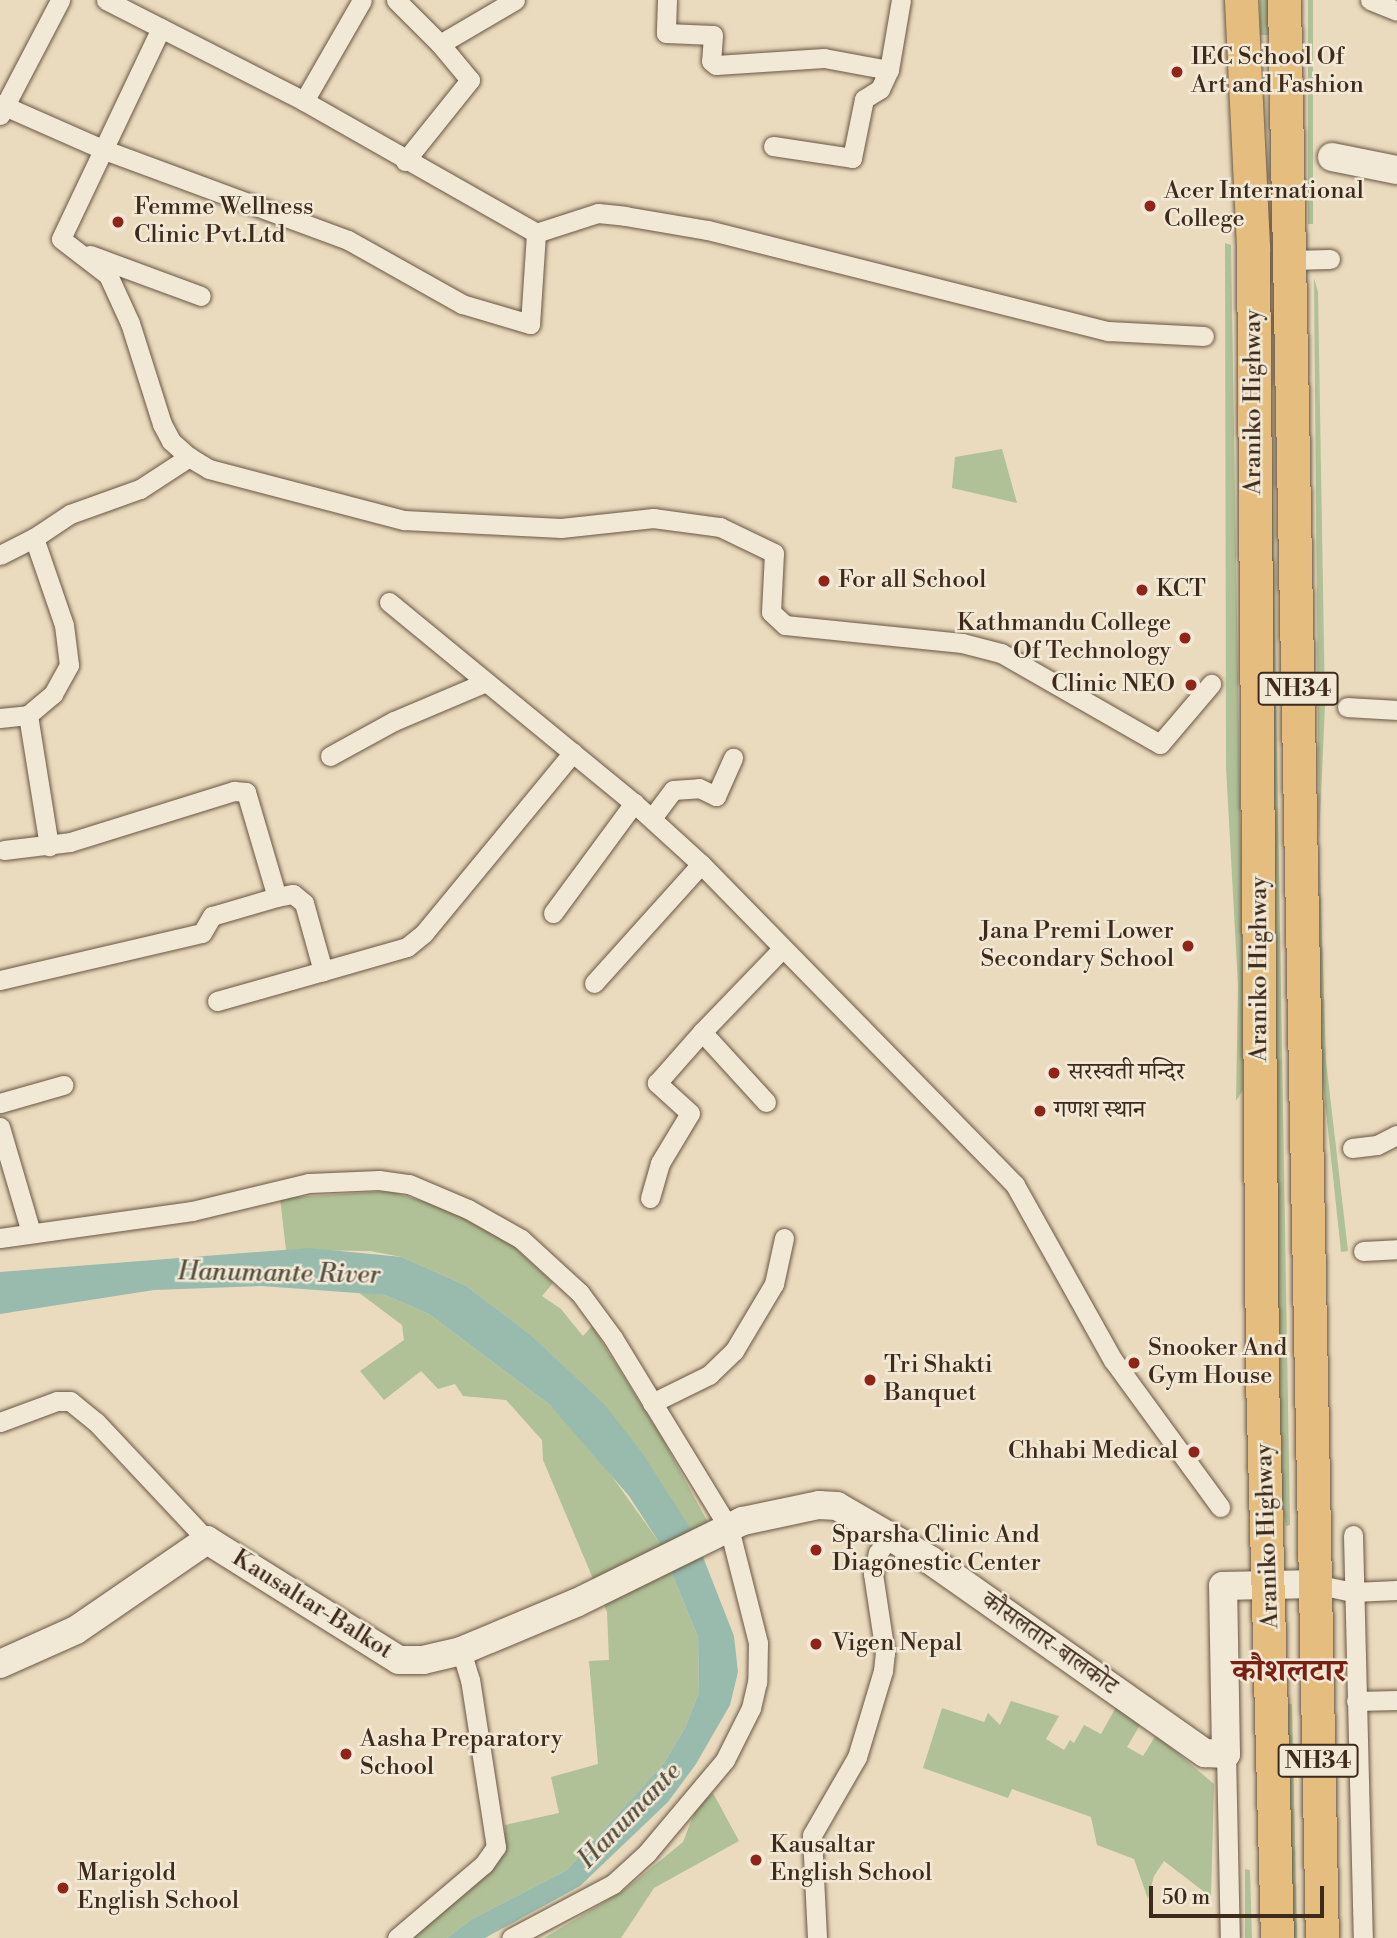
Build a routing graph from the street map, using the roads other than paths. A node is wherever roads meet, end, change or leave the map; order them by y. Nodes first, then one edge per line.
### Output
1 (60, 0) edge
2 (106, 0) edge
3 (362, 0) edge
4 (396, 0) edge
5 (515, 0) edge
6 (667, 0) edge
7 (901, 0) edge
8 (1241, 0) edge
9 (1284, 0) edge
10 (1370, 0) edge
11 (1397, 11) edge
12 (161, 27) junction
13 (440, 44) junction
14 (889, 70) junction
15 (304, 102) junction
16 (2, 109) edge
17 (774, 146) dead end
18 (102, 149) junction
19 (1332, 157) dead end
20 (405, 161) junction
21 (1397, 170) edge
22 (536, 233) junction
23 (66, 246) junction
24 (1253, 248) junction
25 (1330, 259) dead end
26 (1289, 260) junction
27 (201, 296) dead end
28 (1204, 336) dead end
29 (189, 457) junction
30 (34, 538) junction
31 (0, 555) edge
32 (389, 602) dead end
33 (484, 683) junction
34 (1211, 684) dead end
35 (1347, 707) dead end
36 (1397, 710) edge
37 (28, 715) junction
38 (0, 719) edge
39 (573, 752) junction
40 (330, 756) dead end
41 (733, 758) dead end
42 (634, 803) junction
43 (652, 818) junction
44 (50, 846) junction
45 (4, 850) dead end
46 (701, 864) junction
47 (277, 897) junction
48 (553, 913) dead end
49 (781, 950) junction
50 (323, 971) junction
51 (0, 980) edge
52 (594, 983) dead end
53 (216, 1001) dead end
54 (702, 1032) junction
55 (63, 1085) dead end
56 (766, 1102) dead end
57 (0, 1103) edge
58 (0, 1127) edge
59 (1397, 1135) edge
60 (1352, 1148) dead end
61 (650, 1198) dead end
62 (31, 1232) junction
63 (0, 1238) edge
64 (784, 1238) dead end
65 (1397, 1249) edge
66 (1363, 1251) dead end
67 (652, 1403) junction
68 (0, 1422) edge
69 (1220, 1507) dead end
70 (723, 1532) junction
71 (890, 1535) junction
72 (1353, 1535) dead end
73 (207, 1540) junction
74 (1315, 1584) junction
75 (1270, 1586) junction
76 (1397, 1590) edge
77 (1353, 1592) junction
78 (576, 1603) joint
79 (461, 1651) junction
80 (0, 1664) edge
81 (1397, 1700) edge
82 (1356, 1701) junction
83 (1226, 1754) junction
84 (397, 1938) edge
85 (512, 1938) edge
86 (817, 1938) edge
87 (1230, 1938) edge
88 (1277, 1938) edge
89 (1322, 1938) edge
90 (1363, 1938) edge

1 - 16 street
2 - 12 street
3 - 15 street
4 - 13 street
5 - 13 street
6 - 14 street
7 - 14 street
8 - 24 highway, Araniko Highway / NH34
9 - 26 highway, Araniko Highway / NH34
10 - 11 street
12 - 15 street
12 - 18 street
13 - 20 street
14 - 17 street
15 - 20 street
16 - 18 street
18 - 22 street
18 - 23 street
19 - 21 main road
20 - 22 street
22 - 28 street
23 - 27 street
23 - 29 street
24 - 26 highway
24 - 75 highway, Araniko Highway / NH34
25 - 26 street
26 - 74 highway, Araniko Highway / NH34
29 - 30 street
29 - 34 street
30 - 31 street
30 - 37 street
32 - 33 street
33 - 39 street
33 - 40 street
35 - 36 street
37 - 38 street
37 - 44 street
39 - 42 street
39 - 50 street
41 - 43 street
42 - 43 street
42 - 48 street
43 - 46 street
44 - 45 street
44 - 47 street
46 - 49 street
46 - 52 street
47 - 50 street
47 - 51 street
49 - 54 street
49 - 69 street
50 - 53 street
54 - 56 street
54 - 61 street
55 - 57 street
58 - 62 street
59 - 60 street
62 - 63 street
62 - 67 street
64 - 67 street
65 - 66 street
67 - 70 street
68 - 73 street
70 - 71 main road, कौसलतार-बालकोट
70 - 78 main road, कौसलतार-बालकोट
70 - 85 street
71 - 83 main road, कौसलतार-बालकोट
71 - 86 street
72 - 77 street
73 - 79 main road, Kausaltar-Balkot
73 - 80 main road
74 - 75 main road
74 - 77 street
74 - 89 highway, Araniko Highway / NH34
75 - 83 main road
75 - 88 highway, Araniko Highway / NH34
76 - 77 street
77 - 82 street
78 - 79 main road, Kausaltar-Balkot
79 - 84 street
81 - 82 street
82 - 90 street
83 - 87 street

